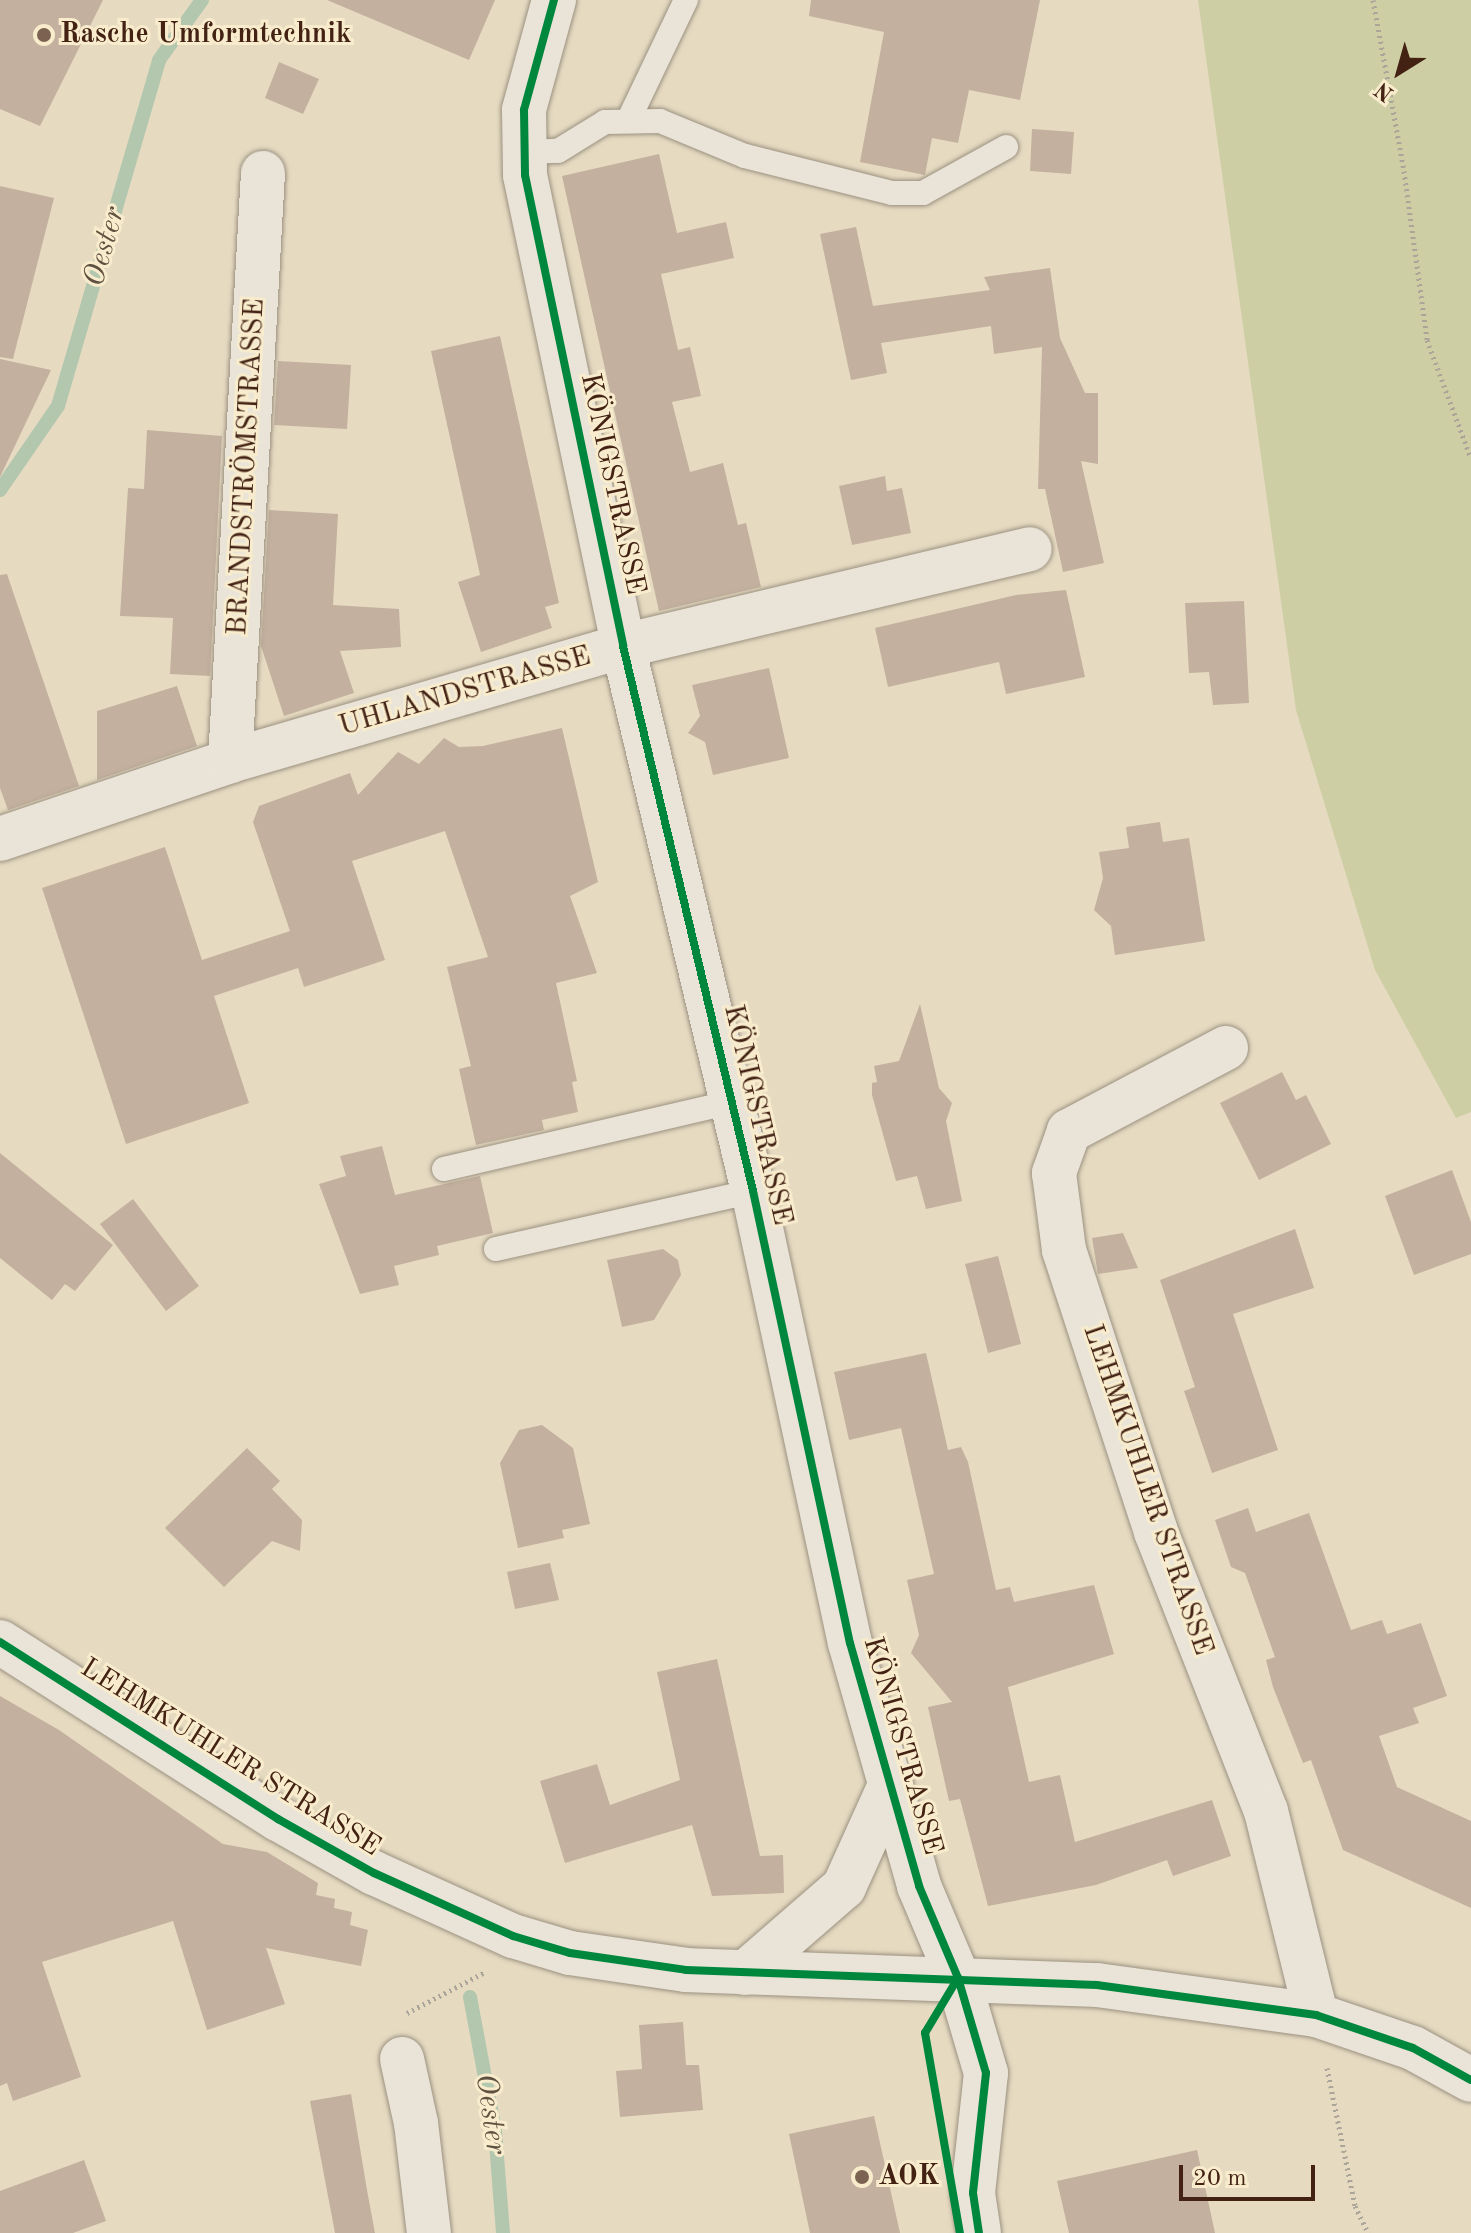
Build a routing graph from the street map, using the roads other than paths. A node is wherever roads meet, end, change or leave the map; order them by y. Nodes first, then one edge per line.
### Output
1 (554, 0) edge
2 (686, 0) edge
3 (628, 121) junction
4 (1006, 147) dead end
5 (525, 152) junction
6 (263, 173) dead end
7 (1030, 549) dead end
8 (623, 646) junction
9 (230, 761) junction
10 (0, 839) edge
11 (1226, 1048) dead end
12 (732, 1102) junction
13 (444, 1169) dead end
14 (753, 1191) junction
15 (496, 1249) dead end
16 (0, 1642) edge
17 (890, 1785) junction
18 (745, 1973) junction
19 (958, 1978) junction
20 (1316, 2015) junction
21 (402, 2059) road end
22 (1471, 2080) edge
23 (429, 2233) edge
24 (979, 2233) edge

1 - 5 street, KÖNIGSTRASSE
2 - 3 lane
3 - 4 lane
3 - 5 lane
5 - 8 street, KÖNIGSTRASSE
6 - 9 street, BRANDSTRÖMSTRASSE
7 - 8 street, UHLANDSTRASSE
8 - 9 street, UHLANDSTRASSE
8 - 12 street, KÖNIGSTRASSE
9 - 10 street, UHLANDSTRASSE
11 - 20 street, LEHMKUHLER STRASSE
12 - 13 lane
12 - 14 street, KÖNIGSTRASSE
14 - 15 lane
14 - 17 street, KÖNIGSTRASSE
16 - 18 street, LEHMKUHLER STRASSE
17 - 18 street, KÖNIGSTRASSE
17 - 19 street, KÖNIGSTRASSE
18 - 19 street, LEHMKUHLER STRASSE
19 - 20 street, LEHMKUHLER STRASSE
19 - 24 street, KÖNIGSTRASSE
20 - 22 street, LEHMKUHLER STRASSE
21 - 23 street

